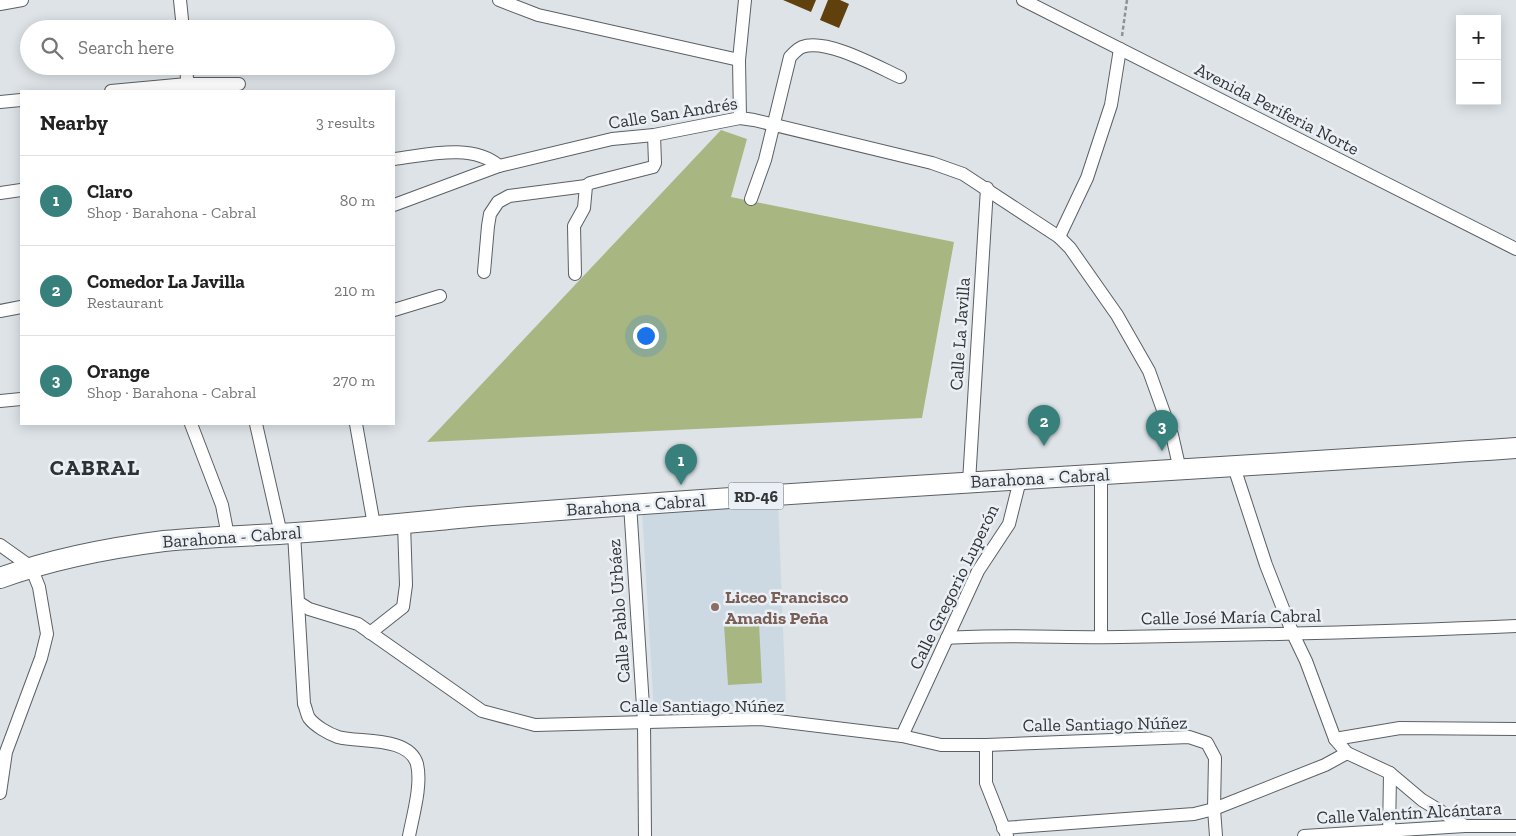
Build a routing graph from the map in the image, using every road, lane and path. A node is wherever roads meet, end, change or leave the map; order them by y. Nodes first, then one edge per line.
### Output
1 (22, 0) edge
2 (180, 0) edge
3 (499, 0) edge
4 (745, 0) edge
5 (1023, 0) edge
6 (1127, 0) edge
7 (0, 4) edge
8 (181, 20) edge
9 (1120, 49) junction
10 (739, 60) junction
11 (186, 75) edge
12 (900, 77) dead end
13 (239, 84) dead end
14 (187, 88) edge
15 (136, 90) edge
16 (20, 100) edge
17 (0, 102) edge
18 (740, 118) junction
19 (774, 124) junction
20 (654, 135) junction
21 (395, 159) edge
22 (500, 166) junction
23 (586, 186) junction
24 (987, 188) junction
25 (20, 190) edge
26 (0, 193) edge
27 (751, 199) dead end
28 (395, 205) edge
29 (1059, 237) junction
30 (1516, 249) edge
31 (484, 272) dead end
32 (575, 274) dead end
33 (440, 296) dead end
34 (20, 307) edge
35 (395, 310) edge
36 (0, 311) edge
37 (20, 399) edge
38 (0, 401) edge
39 (191, 425) edge
40 (256, 425) edge
41 (356, 425) edge
42 (1516, 448) edge
43 (1234, 467) junction
44 (1180, 470) junction
45 (1101, 475) junction
46 (1020, 480) junction
47 (969, 482) junction
48 (630, 504) junction
49 (404, 523) junction
50 (374, 525) junction
51 (288, 533) junction
52 (228, 536) junction
53 (0, 545) edge
54 (31, 567) junction
55 (0, 578) edge
56 (298, 602) junction
57 (1516, 626) edge
58 (370, 633) junction
59 (1293, 634) junction
60 (1101, 637) junction
61 (947, 638) junction
62 (644, 722) junction
63 (1516, 730) edge
64 (902, 736) junction
65 (1335, 739) junction
66 (986, 745) junction
67 (1347, 753) junction
68 (1390, 773) junction
69 (0, 793) edge
70 (1214, 809) junction
71 (1465, 826) junction
72 (1516, 826) edge
73 (1005, 832) edge
74 (1389, 833) edge
75 (409, 836) edge
76 (646, 836) edge
77 (1216, 836) edge
78 (1304, 836) edge

1 - 7 street
2 - 8 street
3 - 10 street
4 - 10 street
5 - 9 street, Avenida Periferia Norte
6 - 9 path
9 - 29 street
9 - 30 street, Avenida Periferia Norte
10 - 18 street
11 - 14 street
12 - 19 street
13 - 14 street
14 - 15 street
16 - 17 street
18 - 19 street, Calle San Andrés
18 - 20 street, Calle San Andrés
19 - 24 street, Calle San Andrés
19 - 27 street
20 - 22 street, Calle San Andrés
20 - 23 street
21 - 22 street
22 - 28 street, Calle San Andrés
23 - 31 street
23 - 32 street
24 - 29 street, Calle San Andrés
24 - 47 street, Calle La Javilla
25 - 26 street
29 - 44 street, Calle San Andrés
33 - 35 street
34 - 36 street
37 - 38 street
39 - 52 street
40 - 51 street
41 - 50 street
42 - 43 main road, Barahona - Cabral / RD-46
43 - 44 main road, Barahona - Cabral / RD-46
43 - 59 street
44 - 45 main road, Barahona - Cabral / RD-46
45 - 46 main road, Barahona - Cabral / RD-46
45 - 60 street
46 - 47 main road, Barahona - Cabral / RD-46
46 - 61 street, Calle Gregorio Luperón
47 - 48 main road, Barahona - Cabral / RD-46
48 - 49 main road, Barahona - Cabral / RD-46
48 - 62 street, Calle Pablo Urbáez
49 - 50 main road, Barahona - Cabral / RD-46
49 - 58 street
50 - 51 main road, Barahona - Cabral / RD-46
51 - 52 main road, Barahona - Cabral / RD-46
51 - 56 street
52 - 54 main road, Barahona - Cabral / RD-46
53 - 54 street
54 - 55 main road, Barahona - Cabral / RD-46
54 - 69 street
56 - 58 street, Calle Santiago Núñez
56 - 75 street
57 - 59 street, Calle José María Cabral
58 - 62 street, Calle Santiago Núñez
59 - 60 street, Calle José María Cabral
59 - 65 street
60 - 61 street, Calle José María Cabral
61 - 64 street, Calle Gregorio Luperón
62 - 64 street, Calle Santiago Núñez
62 - 76 street, Calle Pablo Urbáez
63 - 65 street
64 - 66 street, Calle Santiago Núñez
65 - 67 street
66 - 70 street, Calle Santiago Núñez
66 - 73 street
67 - 68 street
67 - 70 street
68 - 71 street
68 - 74 street
70 - 73 street
70 - 77 street
71 - 72 street, Calle Valentín Alcántara
71 - 74 street, Calle Valentín Alcántara
74 - 78 street, Calle Valentín Alcántara

